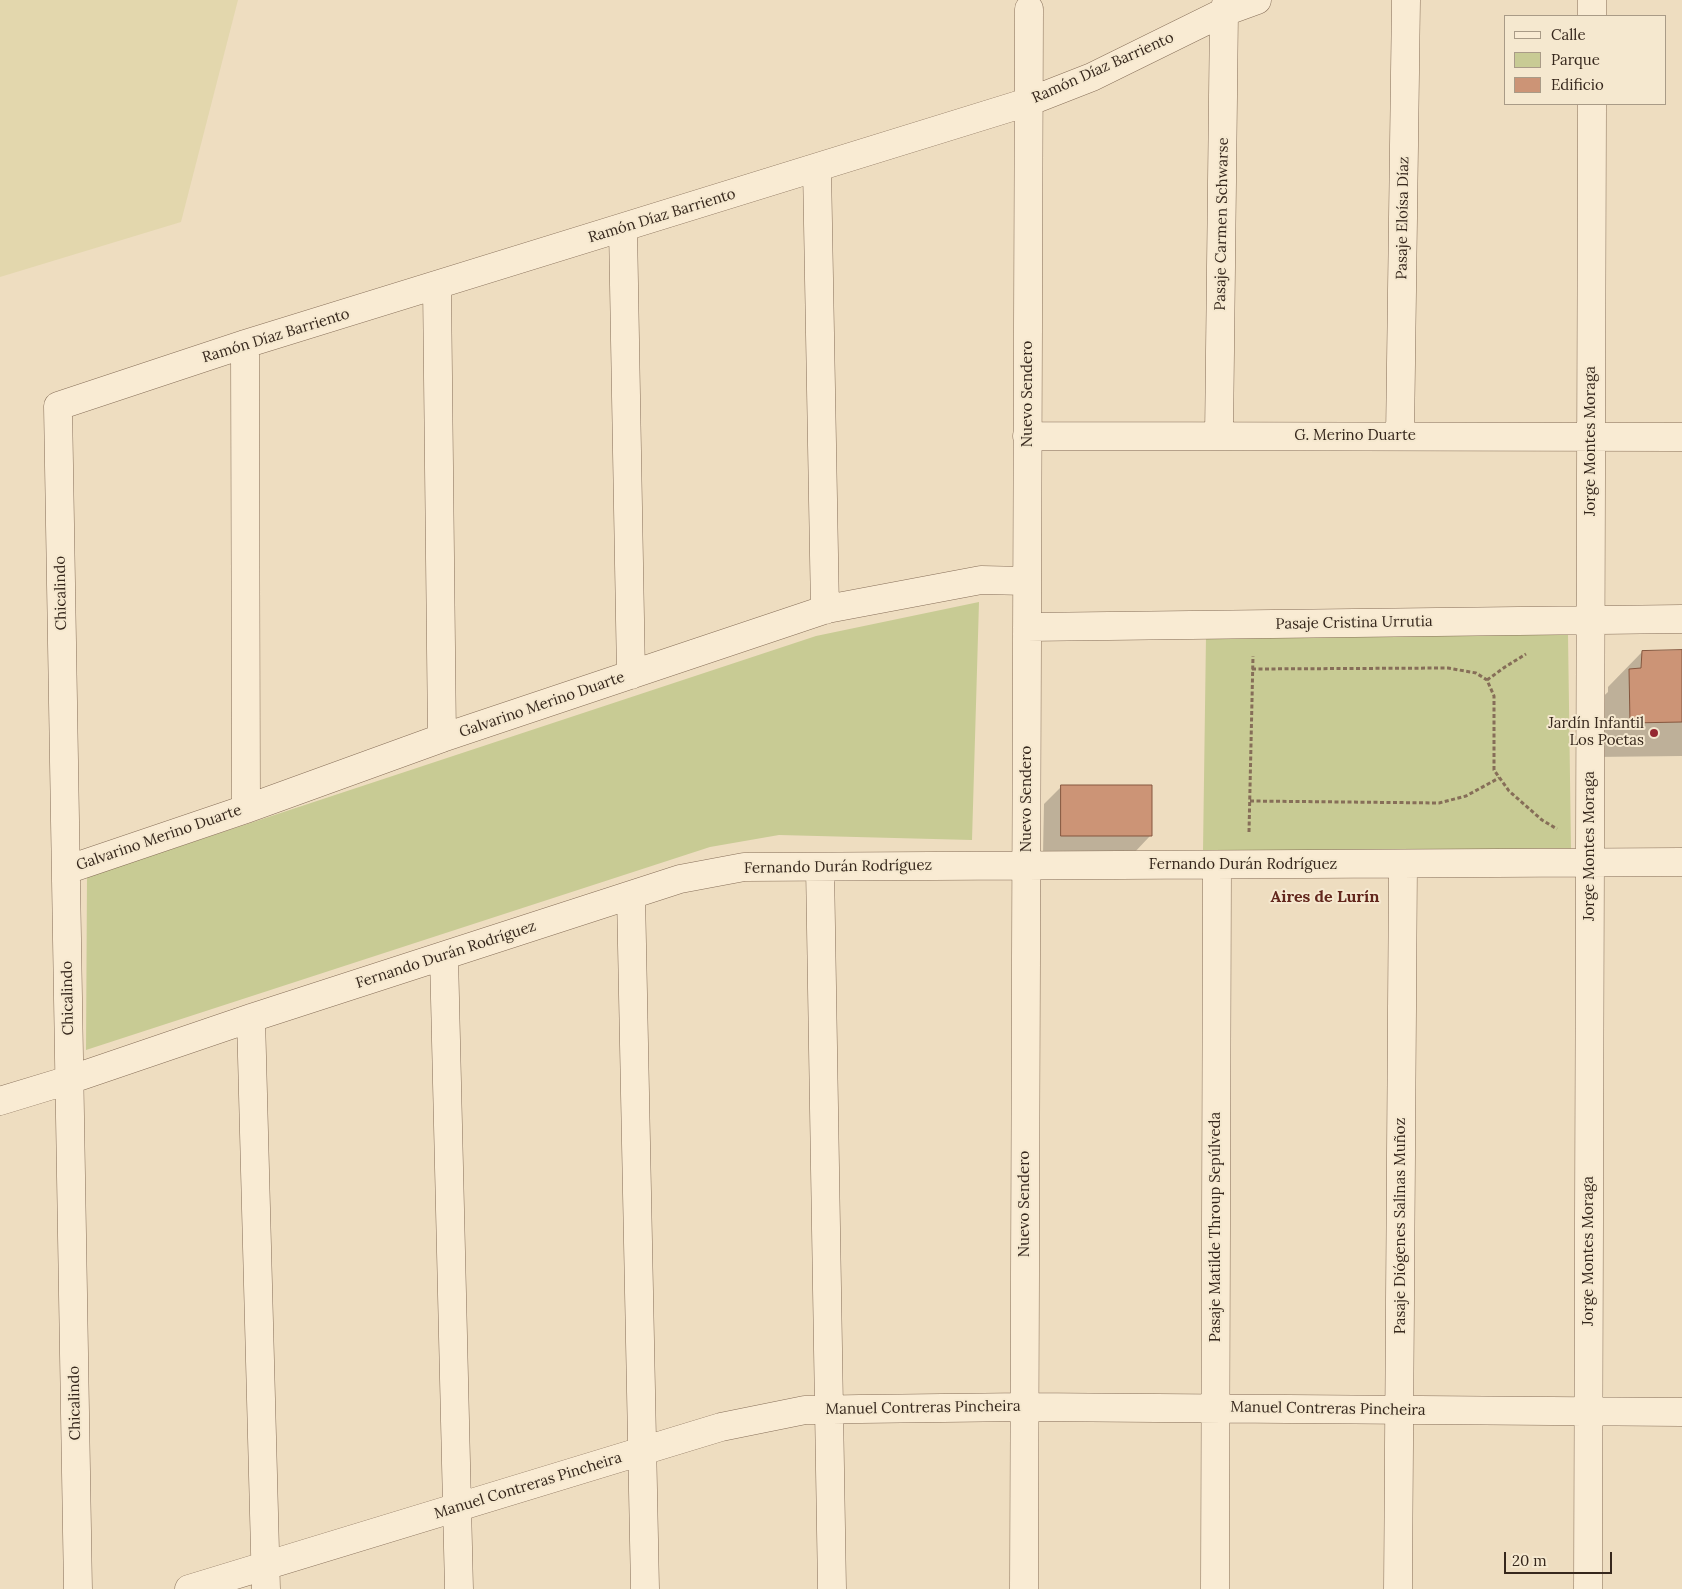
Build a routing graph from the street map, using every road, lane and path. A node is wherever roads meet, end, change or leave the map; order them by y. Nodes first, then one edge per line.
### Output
1 (1257, 0) edge
2 (1406, 0) edge
3 (1592, 0) edge
4 (1226, 6) edge
5 (1029, 9) dead end
6 (1592, 15) edge
7 (1028, 102) junction
8 (1592, 105) edge
9 (817, 168) junction
10 (623, 228) junction
11 (438, 286) junction
12 (245, 344) junction
13 (58, 406) joint
14 (1028, 436) junction
15 (1219, 436) junction
16 (1400, 436) junction
17 (1591, 437) junction
18 (1682, 437) edge
19 (1027, 581) junction
20 (825, 610) junction
21 (1682, 619) edge
22 (1590, 620) junction
23 (1253, 625) junction
24 (1027, 628) junction
25 (1252, 668) junction
26 (631, 675) junction
27 (442, 738) junction
28 (1499, 778) junction
29 (1250, 801) junction
30 (246, 809) junction
31 (1590, 852) junction
32 (1682, 862) edge
33 (1403, 864) junction
34 (1026, 865) junction
35 (1217, 865) junction
36 (1249, 865) junction
37 (820, 867) junction
38 (66, 870) junction
39 (631, 895) junction
40 (444, 956) junction
41 (251, 1018) junction
42 (70, 1080) junction
43 (0, 1101) edge
44 (1025, 1407) junction
45 (1215, 1408) junction
46 (829, 1410) junction
47 (1399, 1410) junction
48 (1589, 1411) junction
49 (1682, 1412) edge
50 (642, 1452) junction
51 (456, 1508) junction
52 (265, 1577) edge
53 (78, 1589) edge
54 (189, 1589) edge
55 (459, 1589) edge
56 (645, 1589) edge
57 (832, 1589) edge
58 (1024, 1589) edge
59 (1215, 1589) edge
60 (1398, 1589) edge
61 (1588, 1589) edge

1 - 4 street, Ramón Díaz Barriento
2 - 16 street, Pasaje Eloísa Díaz
3 - 6 street
4 - 7 street, Ramón Díaz Barriento
4 - 15 street, Pasaje Carmen Schwarse
5 - 7 street, Nuevo Sendero
7 - 9 street, Ramón Díaz Barriento
7 - 14 street, Nuevo Sendero
8 - 17 street, Jorge Montes Moraga
9 - 10 street, Ramón Díaz Barriento
9 - 20 street
10 - 11 street, Ramón Díaz Barriento
10 - 26 street
11 - 12 street, Ramón Díaz Barriento
11 - 27 street
12 - 13 street, Ramón Díaz Barriento
12 - 30 street
13 - 38 street, Chicalindo
14 - 15 street, G. Merino Duarte
14 - 19 street, Nuevo Sendero
15 - 16 street, G. Merino Duarte
16 - 17 street, G. Merino Duarte
17 - 18 street, G. Merino Duarte
17 - 22 street, Jorge Montes Moraga
19 - 20 street, Galvarino Merino Duarte
19 - 24 street, Nuevo Sendero
20 - 26 street, Galvarino Merino Duarte
21 - 22 street, Pasaje Cristina Urrutia
22 - 23 street, Pasaje Cristina Urrutia
22 - 31 street, Jorge Montes Moraga
23 - 24 street, Pasaje Cristina Urrutia
23 - 25 path
24 - 34 street, Nuevo Sendero
25 - 28 path
25 - 29 path
26 - 27 street, Galvarino Merino Duarte
27 - 30 street, Galvarino Merino Duarte
28 - 29 path
28 - 31 path
29 - 36 path
30 - 38 street, Galvarino Merino Duarte
31 - 32 street, Fernando Durán Rodríguez
31 - 33 street, Fernando Durán Rodríguez
31 - 48 street, Jorge Montes Moraga
33 - 36 street, Fernando Durán Rodríguez
33 - 47 street, Pasaje Diógenes Salinas Muñoz
34 - 35 street, Fernando Durán Rodríguez
34 - 37 street, Fernando Durán Rodríguez
34 - 44 street, Nuevo Sendero
35 - 36 street, Fernando Durán Rodríguez
35 - 45 street, Pasaje Matilde Throup Sepúlveda
37 - 39 street, Fernando Durán Rodríguez
37 - 46 street
38 - 42 street, Chicalindo
39 - 40 street, Fernando Durán Rodríguez
39 - 50 street
40 - 41 street, Fernando Durán Rodríguez
40 - 51 street
41 - 42 street, Fernando Durán Rodríguez
41 - 52 street
42 - 43 street, Fernando Durán Rodríguez
42 - 53 street, Chicalindo
44 - 45 street, Manuel Contreras Pincheira
44 - 46 street, Manuel Contreras Pincheira
44 - 58 street, Nuevo Sendero
45 - 47 street, Manuel Contreras Pincheira
45 - 59 street, Pasaje Matilde Throup Sepúlveda
46 - 50 street, Manuel Contreras Pincheira
46 - 57 street
47 - 48 street, Manuel Contreras Pincheira
47 - 60 street, Pasaje Diógenes Salinas Muñoz
48 - 49 street, Manuel Contreras Pincheira
48 - 61 street, Jorge Montes Moraga
50 - 51 street, Manuel Contreras Pincheira
50 - 56 street
51 - 52 street, Manuel Contreras Pincheira
51 - 55 street
52 - 54 street, Manuel Contreras Pincheira

